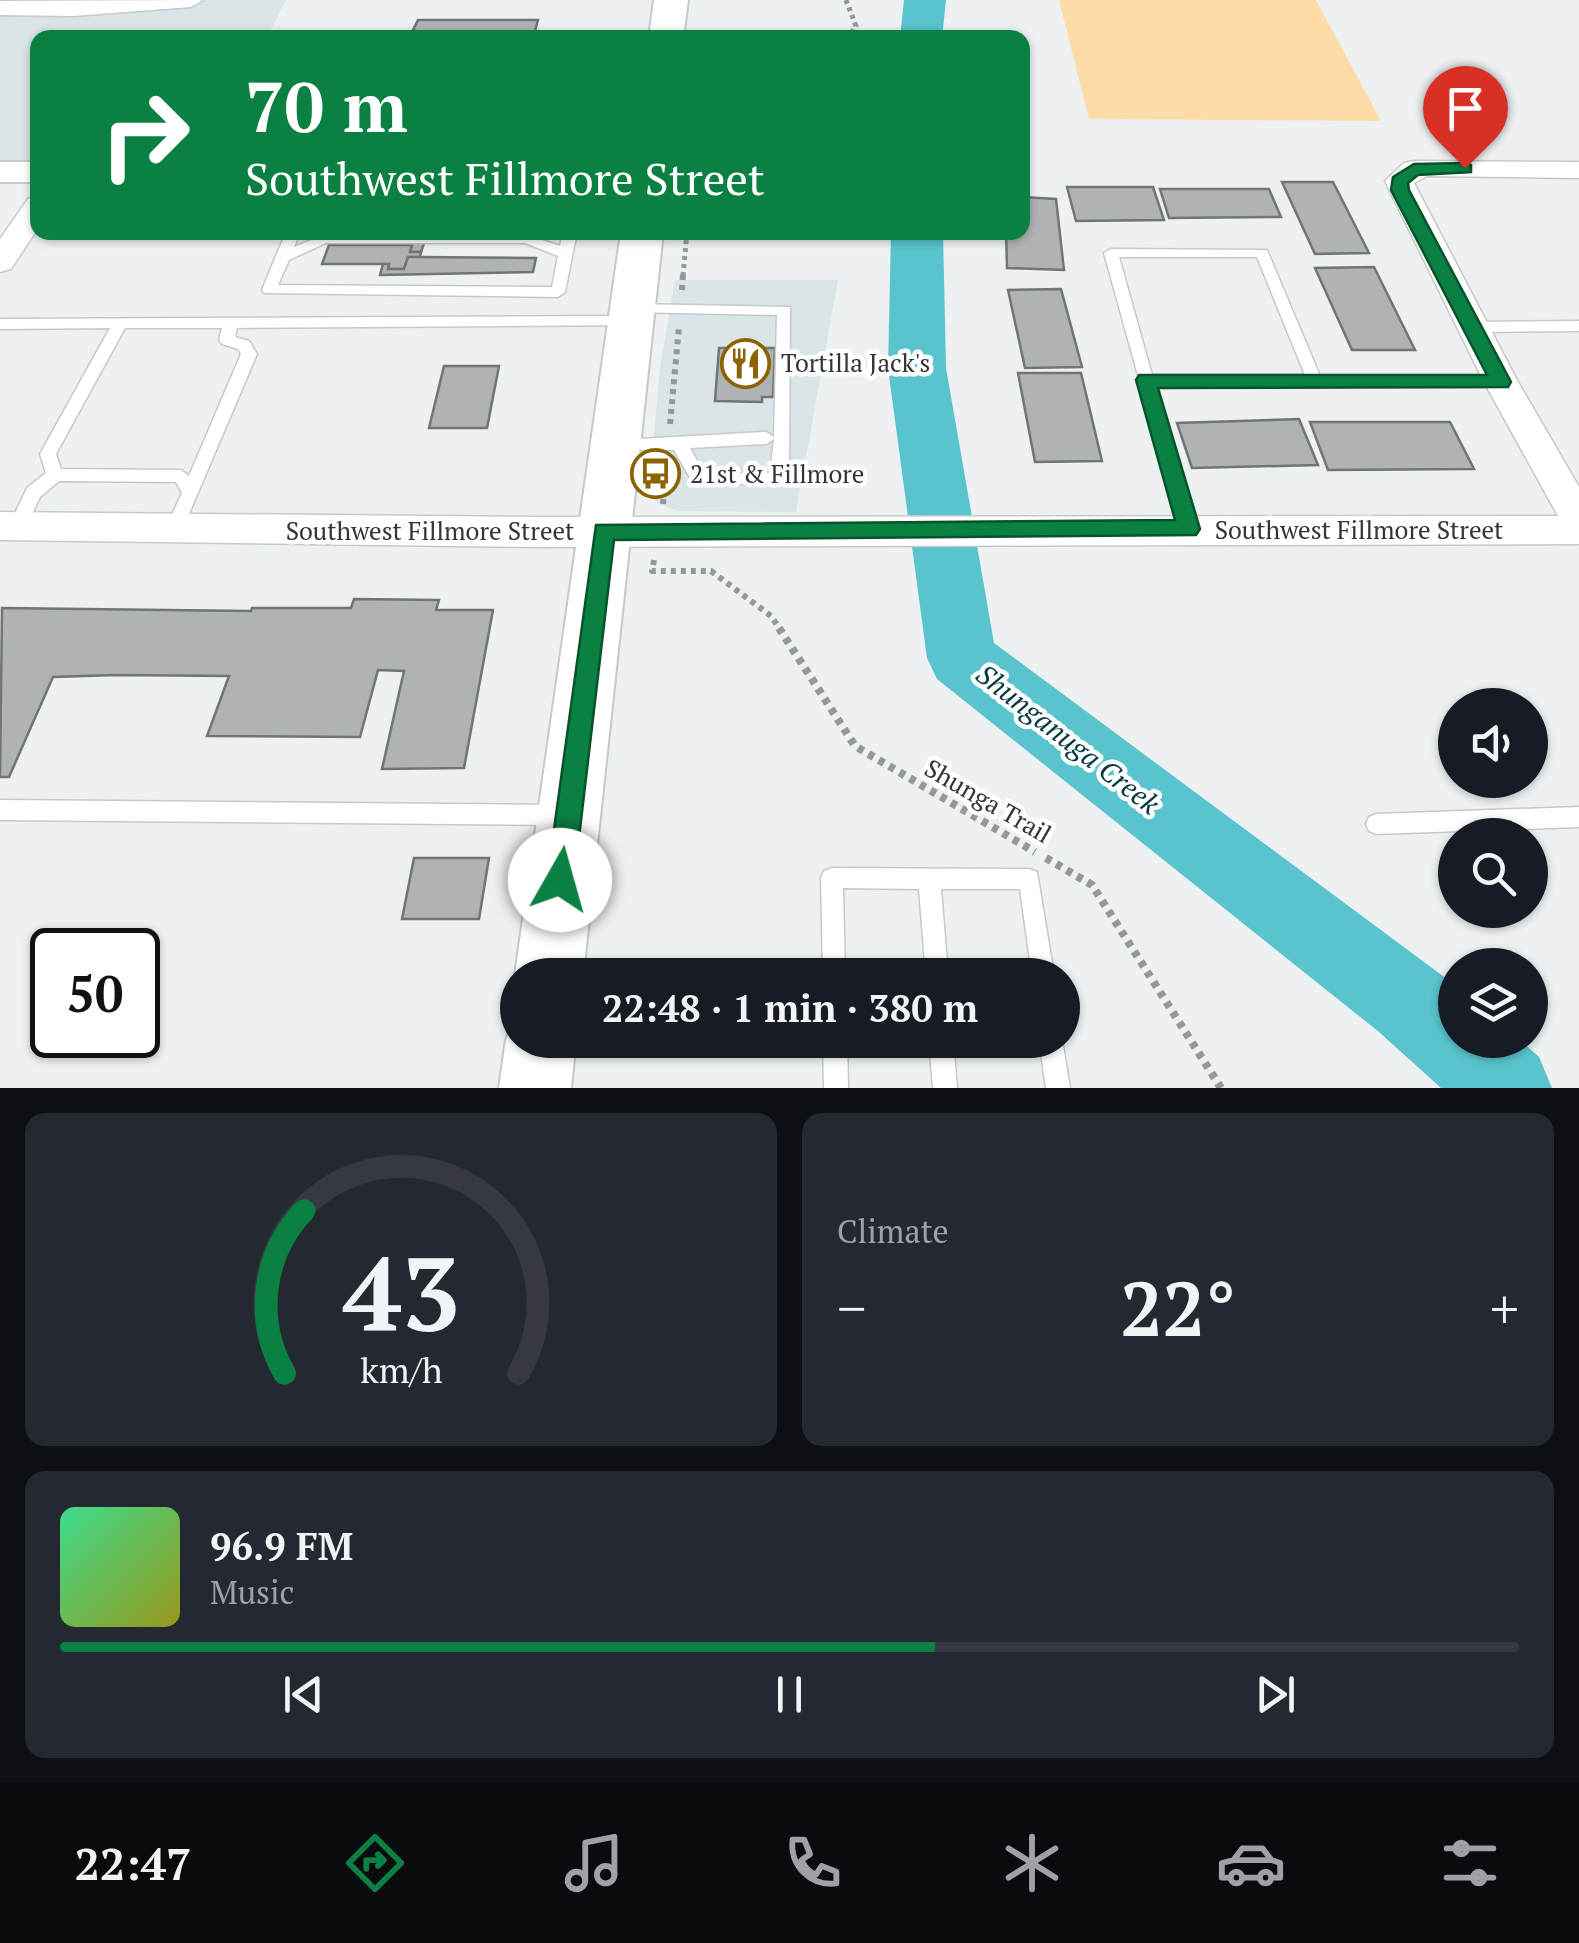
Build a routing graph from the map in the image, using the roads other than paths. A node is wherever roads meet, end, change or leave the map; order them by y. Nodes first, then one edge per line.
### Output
1 (191, 0) edge
2 (671, 0) edge
3 (0, 8) edge
4 (667, 30) edge
5 (1579, 170) edge
6 (0, 172) edge
7 (30, 172) edge
8 (30, 217) edge
9 (290, 240) edge
10 (324, 240) edge
11 (529, 240) edge
12 (568, 240) edge
13 (641, 240) edge
14 (566, 253) junction
15 (283, 257) junction
16 (0, 262) edge
17 (558, 292) junction
18 (632, 315) junction
19 (553, 321) junction
20 (231, 323) junction
21 (0, 324) edge
22 (120, 324) junction
23 (1579, 326) edge
24 (1472, 327) junction
25 (1146, 380) junction
26 (1315, 381) junction
27 (1500, 382) junction
28 (766, 438) dead end
29 (615, 446) junction
30 (680, 446) junction
31 (55, 475) junction
32 (190, 493) junction
33 (1579, 520) edge
34 (9, 526) edge
35 (1188, 529) junction
36 (174, 530) junction
37 (1579, 530) edge
38 (604, 532) junction
39 (0, 810) edge
40 (568, 816) junction
41 (1579, 817) edge
42 (1376, 824) dead end
43 (930, 879) junction
44 (551, 958) edge
45 (834, 958) edge
46 (935, 958) edge
47 (1040, 958) edge
48 (539, 1058) edge
49 (836, 1058) edge
50 (943, 1058) edge
51 (1054, 1058) edge
52 (535, 1088) edge
53 (836, 1088) edge
54 (945, 1088) edge
55 (1058, 1088) edge

1 - 3 street
2 - 4 main road
5 - 24 street
6 - 7 street
8 - 16 street
9 - 15 lane
10 - 15 lane
11 - 14 lane
12 - 14 lane
13 - 18 main road
14 - 17 lane
15 - 17 lane
17 - 19 lane
18 - 19 lane
18 - 29 main road
18 - 30 lane
19 - 20 lane
20 - 22 lane
20 - 32 lane
21 - 22 lane
22 - 31 lane
23 - 24 lane
24 - 27 street
25 - 26 lane
25 - 26 lane
25 - 35 lane
26 - 27 lane
27 - 33 street
28 - 30 lane
29 - 30 lane
29 - 38 main road
31 - 32 lane
31 - 34 lane
32 - 36 lane
34 - 36 street, Southwest Fillmore Street
35 - 37 street, Southwest Fillmore Street
35 - 38 street, Southwest Fillmore Street
36 - 38 street, Southwest Fillmore Street
38 - 40 main road
39 - 40 lane
40 - 44 main road
41 - 42 lane
43 - 45 lane
43 - 46 lane
43 - 47 lane
48 - 52 main road
49 - 53 lane
50 - 54 lane
51 - 55 lane

